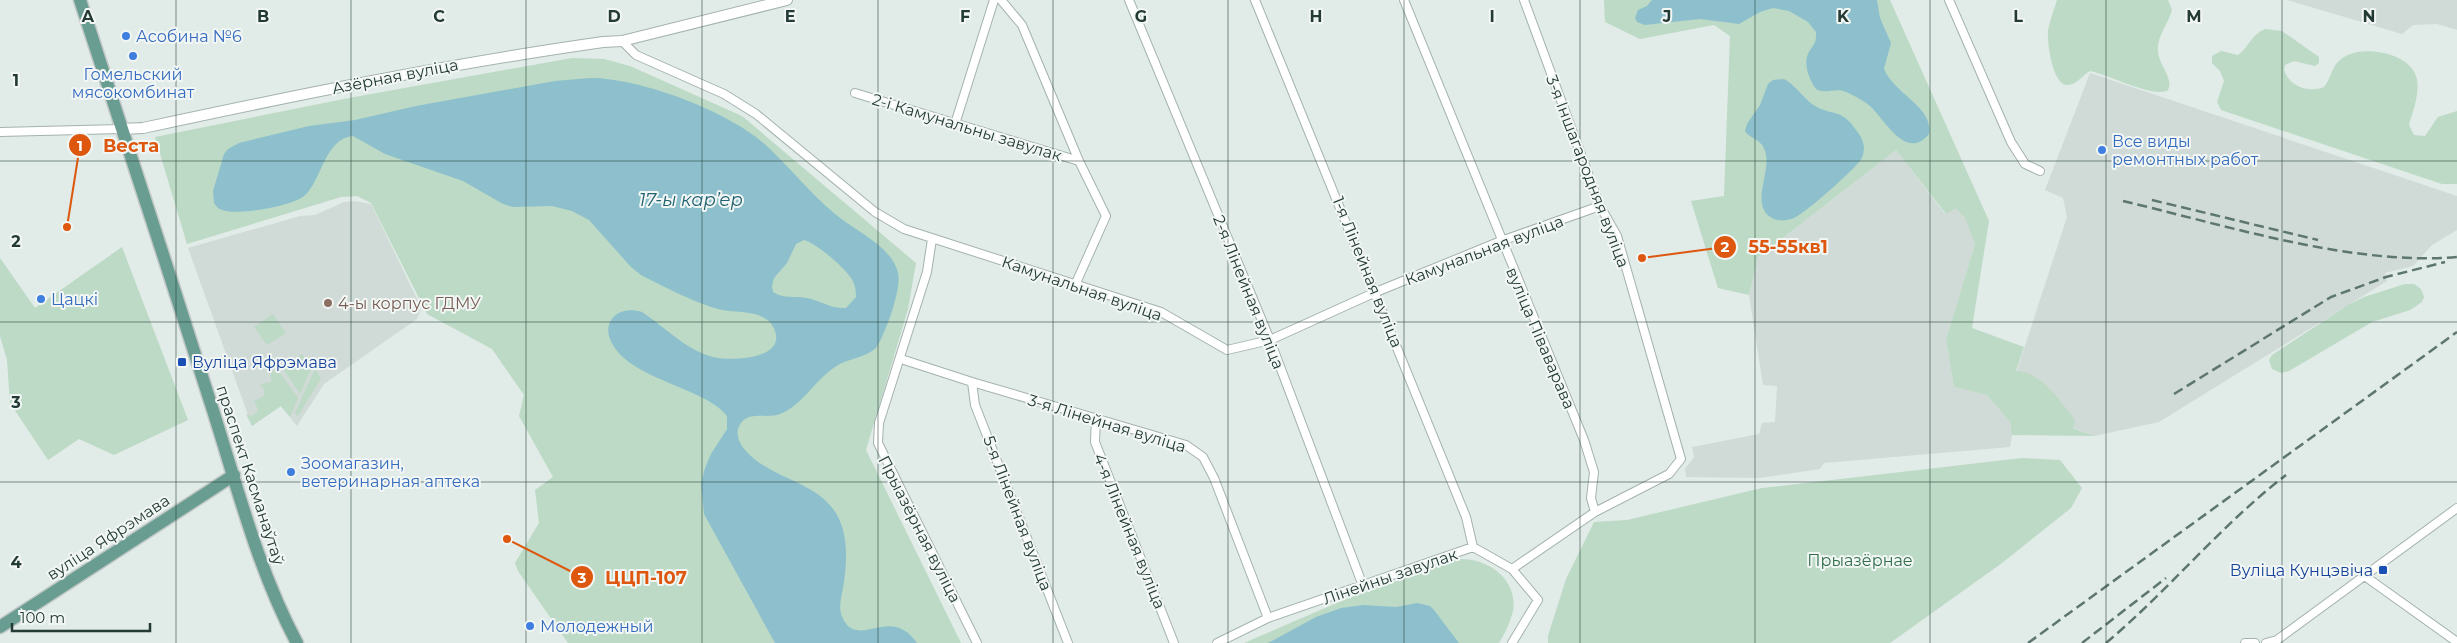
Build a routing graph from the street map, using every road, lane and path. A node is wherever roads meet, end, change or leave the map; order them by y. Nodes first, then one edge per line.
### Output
1 (80, 0) edge
2 (787, 0) edge
3 (994, 0) edge
4 (1000, 0) edge
5 (1129, 0) edge
6 (1255, 0) edge
7 (1404, 0) edge
8 (1524, 0) edge
9 (1949, 0) edge
10 (622, 41) junction
11 (854, 93) dead end
12 (955, 124) junction
13 (121, 129) junction
14 (0, 132) edge
15 (1079, 161) junction
16 (2040, 171) dead end
17 (1600, 206) junction
18 (932, 239) junction
19 (1501, 241) junction
20 (1076, 283) junction
21 (1376, 292) junction
22 (1270, 340) junction
23 (901, 359) junction
24 (972, 382) junction
25 (1096, 418) junction
26 (234, 475) junction
27 (2457, 508) edge
28 (1595, 512) junction
29 (1474, 547) junction
30 (1512, 568) junction
31 (2366, 577) junction
32 (1363, 586) junction
33 (1268, 618) junction
34 (0, 627) edge
35 (2457, 642) edge
36 (297, 643) edge
37 (977, 643) edge
38 (1068, 643) edge
39 (1174, 643) edge
40 (1218, 643) edge
41 (1512, 643) edge
42 (2245, 643) edge
43 (2255, 643) edge
44 (2266, 643) edge

1 - 13 main road, праспект Касманаўтаў
2 - 10 street, Азёрная вуліца
3 - 12 street
4 - 15 street
5 - 22 street, 2-я Лінейная вуліца
6 - 21 street, 1-я Лінейная вуліца
7 - 19 street, вуліца Піваварава
8 - 17 street, 3-я Іншагародняя вуліца
9 - 16 street
10 - 13 street, Азёрная вуліца
10 - 18 street, Камунальная вуліца
11 - 12 street, 2-і Камунальны завулак
12 - 15 street, 2-і Камунальны завулак
13 - 14 street, Азёрная вуліца
13 - 26 main road, праспект Касманаўтаў
15 - 20 street
17 - 19 street, Камунальная вуліца
17 - 28 street, 3-я Іншагародняя вуліца
18 - 20 street, Камунальная вуліца
18 - 23 street, Прыазёрная вуліца
19 - 21 street, Камунальная вуліца
19 - 28 street, вуліца Піваварава
20 - 22 street, Камунальная вуліца
21 - 22 street, Камунальная вуліца
21 - 29 street, 1-я Лінейная вуліца
22 - 32 street, 2-я Лінейная вуліца
23 - 24 street, 3-я Лінейная вуліца
23 - 37 street, Прыазёрная вуліца
24 - 25 street, 3-я Лінейная вуліца
24 - 38 street, 5-я Лінейная вуліца
25 - 33 street, 3-я Лінейная вуліца
25 - 39 street, 4-я Лінейная вуліца
26 - 34 main road, вуліца Яфрэмава
26 - 36 main road, праспект Касманаўтаў
27 - 31 street
28 - 30 street
29 - 30 street, Лінейны завулак
29 - 32 street, Лінейны завулак
30 - 41 street
31 - 35 street
31 - 44 street
32 - 33 street, Лінейны завулак
33 - 40 street, Лінейны завулак
42 - 43 street

